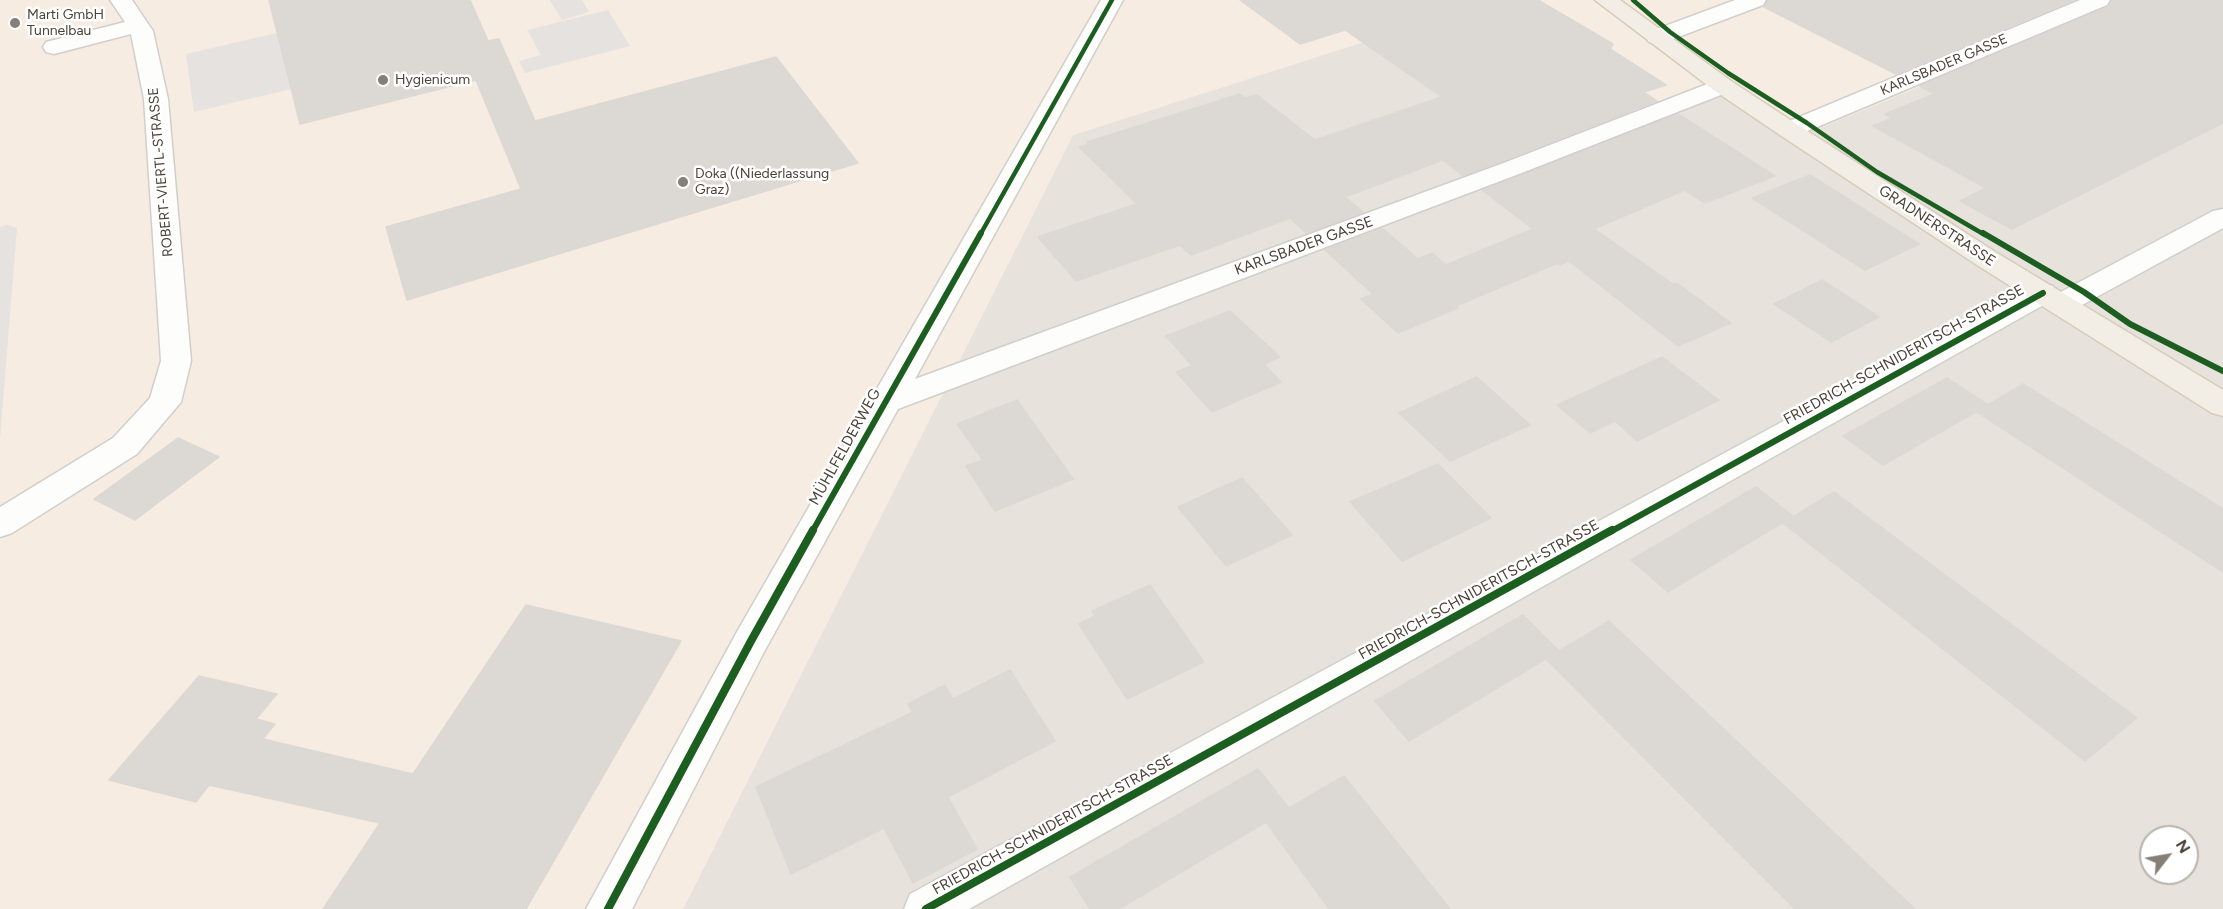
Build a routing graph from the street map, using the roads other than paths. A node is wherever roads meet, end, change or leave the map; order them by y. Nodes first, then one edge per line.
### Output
1 (120, 0) edge
2 (1112, 0) edge
3 (1606, 0) edge
4 (1755, 0) edge
5 (2099, 0) edge
6 (138, 24) junction
7 (1657, 37) junction
8 (54, 47) dead end
9 (1723, 86) junction
10 (1790, 130) junction
11 (2223, 217) edge
12 (2052, 298) junction
13 (884, 402) junction
14 (2223, 405) edge
15 (0, 524) edge
16 (608, 909) edge
17 (926, 909) edge

1 - 6 street, ROBERT-VIERTL-STRASSE
2 - 13 street, MÜHLFELDERWEG
3 - 7 main road, GRADNERSTRASSE
4 - 7 street
5 - 10 street, KARLSBADER GASSE
6 - 8 street
6 - 15 street, ROBERT-VIERTL-STRASSE
7 - 9 main road, GRADNERSTRASSE
9 - 10 main road, GRADNERSTRASSE
9 - 13 street, KARLSBADER GASSE
10 - 12 main road, GRADNERSTRASSE
11 - 12 street, FRIEDRICH-SCHNIDERITSCH-STRASSE
12 - 14 main road, GRADNERSTRASSE
12 - 17 street, FRIEDRICH-SCHNIDERITSCH-STRASSE
13 - 16 street, MÜHLFELDERWEG

